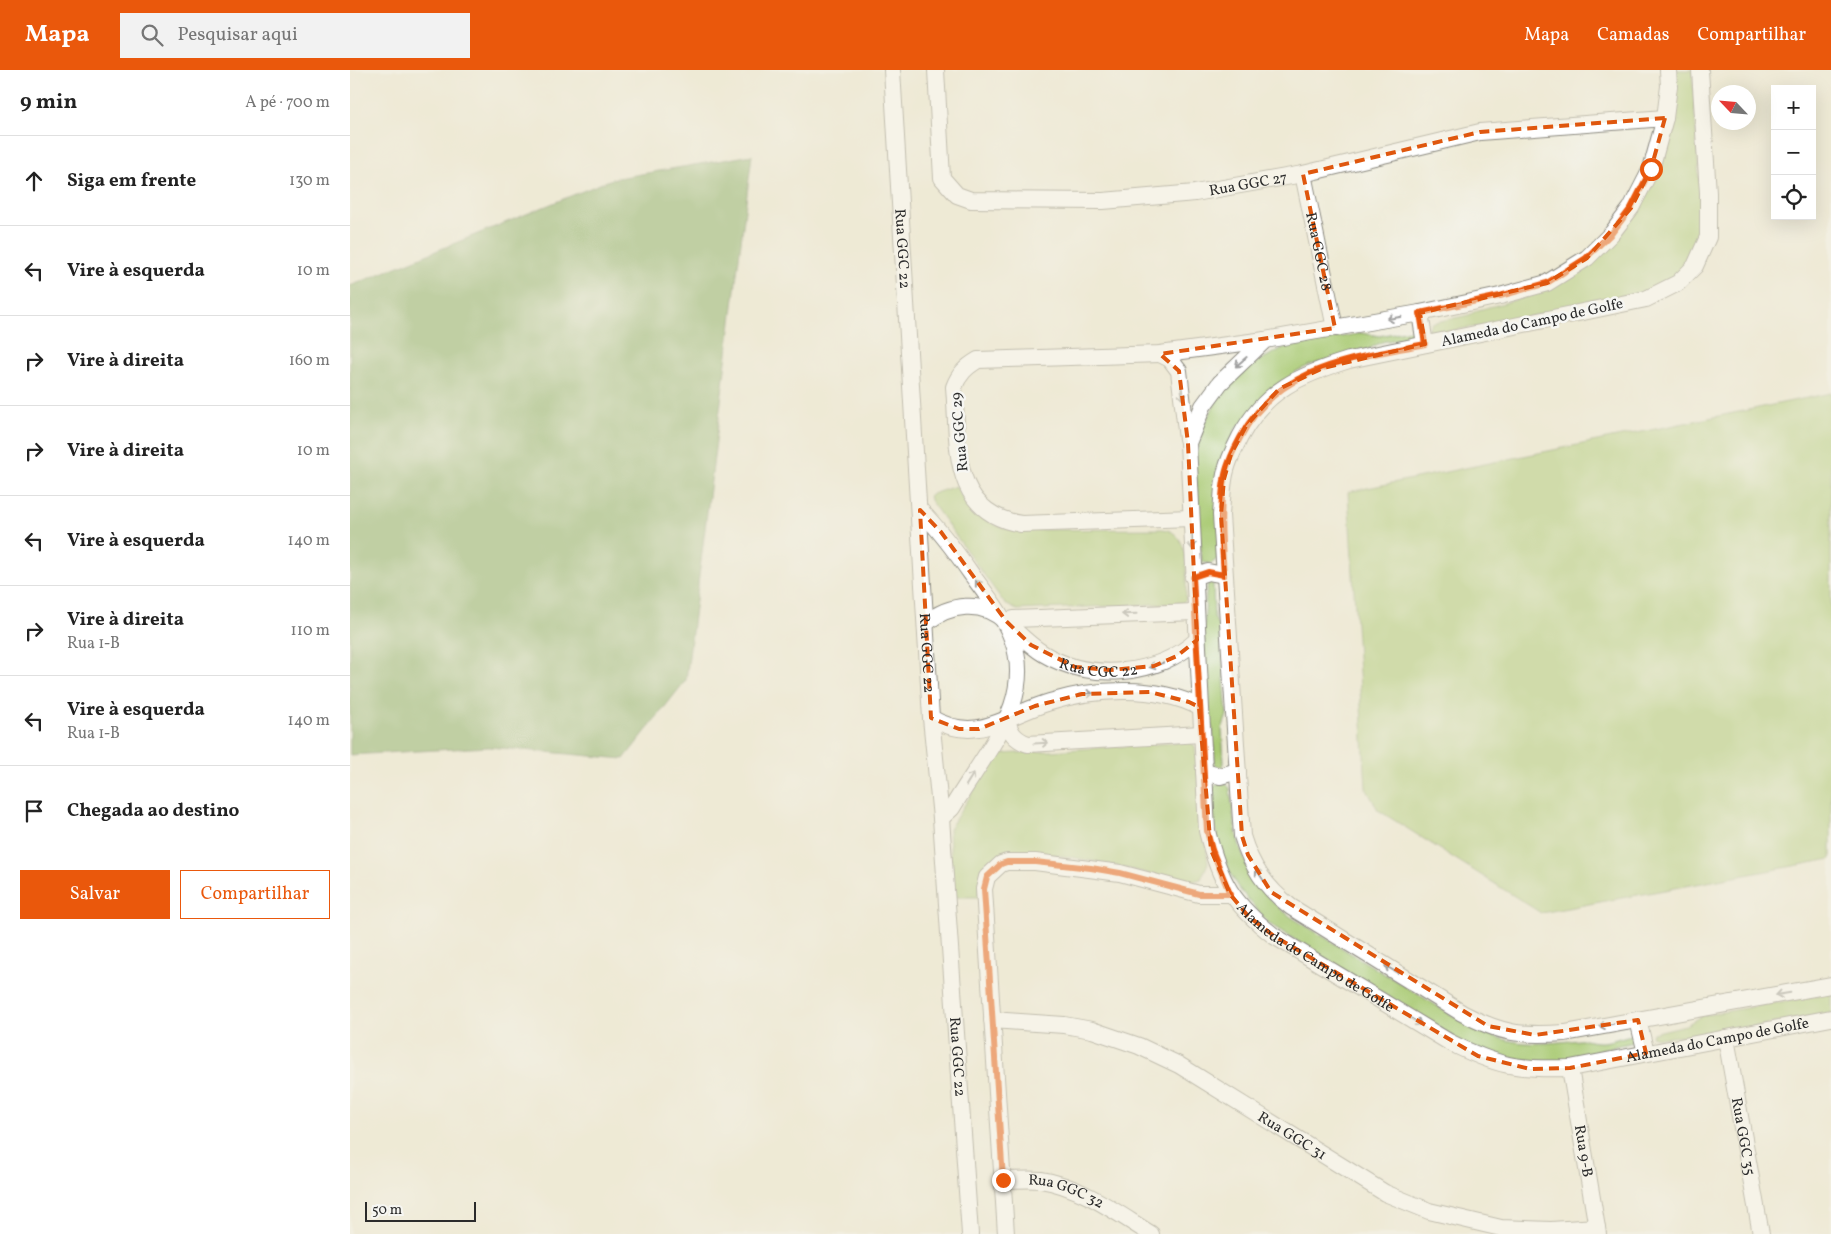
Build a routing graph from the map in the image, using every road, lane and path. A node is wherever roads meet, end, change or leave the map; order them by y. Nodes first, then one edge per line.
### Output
1 (892, 70) edge
2 (936, 70) edge
3 (1668, 70) edge
4 (1700, 70) edge
5 (1665, 118) junction
6 (1303, 174) junction
7 (1420, 313) junction
8 (1335, 328) junction
9 (1265, 340) junction
10 (1425, 344) junction
11 (1160, 354) junction
12 (1188, 443) junction
13 (920, 510) junction
14 (1191, 518) junction
15 (1224, 575) junction
16 (1193, 577) junction
17 (1196, 612) junction
18 (1006, 621) junction
19 (926, 623) junction
20 (1197, 640) junction
21 (1200, 707) junction
22 (931, 718) junction
23 (1006, 719) junction
24 (1201, 734) junction
25 (1238, 771) junction
26 (1204, 772) junction
27 (942, 818) junction
28 (1230, 894) junction
29 (1831, 985) edge
30 (1831, 1018) edge
31 (992, 1020) junction
32 (1638, 1020) junction
33 (1726, 1038) junction
34 (1646, 1053) junction
35 (1570, 1068) junction
36 (1003, 1180) junction
37 (1597, 1230) edge
38 (970, 1234) edge
39 (1006, 1234) edge
40 (1151, 1234) edge
41 (1761, 1234) edge

1 - 13 street, Rua GGC 22
2 - 6 street, Rua GGC 27
3 - 5 street
4 - 10 street, Alameda do Campo de Golfe
5 - 6 street, Rua GGC 27
5 - 7 street
6 - 8 street, Rua GGC 28
7 -> 8 street
7 - 10 street
8 - 9 street
9 - 11 street, Rua GGC 29
9 -> 12 street, Alameda do Campo de Golfe
10 - 15 street, Alameda do Campo de Golfe
11 -> 12 street
11 - 14 street, Rua GGC 29
12 - 14 street, Alameda do Campo de Golfe
18 -> 13 street, Rua CGC 22
13 - 19 street, Rua GGC 22
14 -> 16 street, Alameda do Campo de Golfe
15 - 16 street
15 - 25 street, Alameda do Campo de Golfe
16 - 17 street, Alameda do Campo de Golfe
17 -> 18 street
17 - 20 street, Alameda do Campo de Golfe
18 - 19 street
20 -> 18 street, Rua CGC 22
18 - 23 street, Rua CGC 22
19 - 22 street, Rua GGC 22
20 - 21 street, Alameda do Campo de Golfe
23 -> 21 street, Rua CGC 22
21 - 24 street, Alameda do Campo de Golfe
22 - 23 street
22 - 27 street, Rua GGC 22
23 -> 24 street
27 -> 23 street, Rua CGC 22
24 - 26 street, Alameda do Campo de Golfe
25 - 26 street
32 -> 25 street, Alameda do Campo de Golfe
26 - 28 street, Alameda do Campo de Golfe
27 - 38 street, Rua GGC 22
28 - 31 street
28 -> 35 street, Alameda do Campo de Golfe
29 -> 32 street, Alameda do Campo de Golfe
30 - 33 street, Alameda do Campo de Golfe
31 - 36 street
31 - 37 street, Rua GGC 31
32 - 34 street
33 - 34 street, Alameda do Campo de Golfe
33 - 41 street, Rua GGC 35
34 - 35 street, Alameda do Campo de Golfe
35 - 37 street, Rua 9-B
36 - 39 street
36 - 40 street, Rua GGC 32

